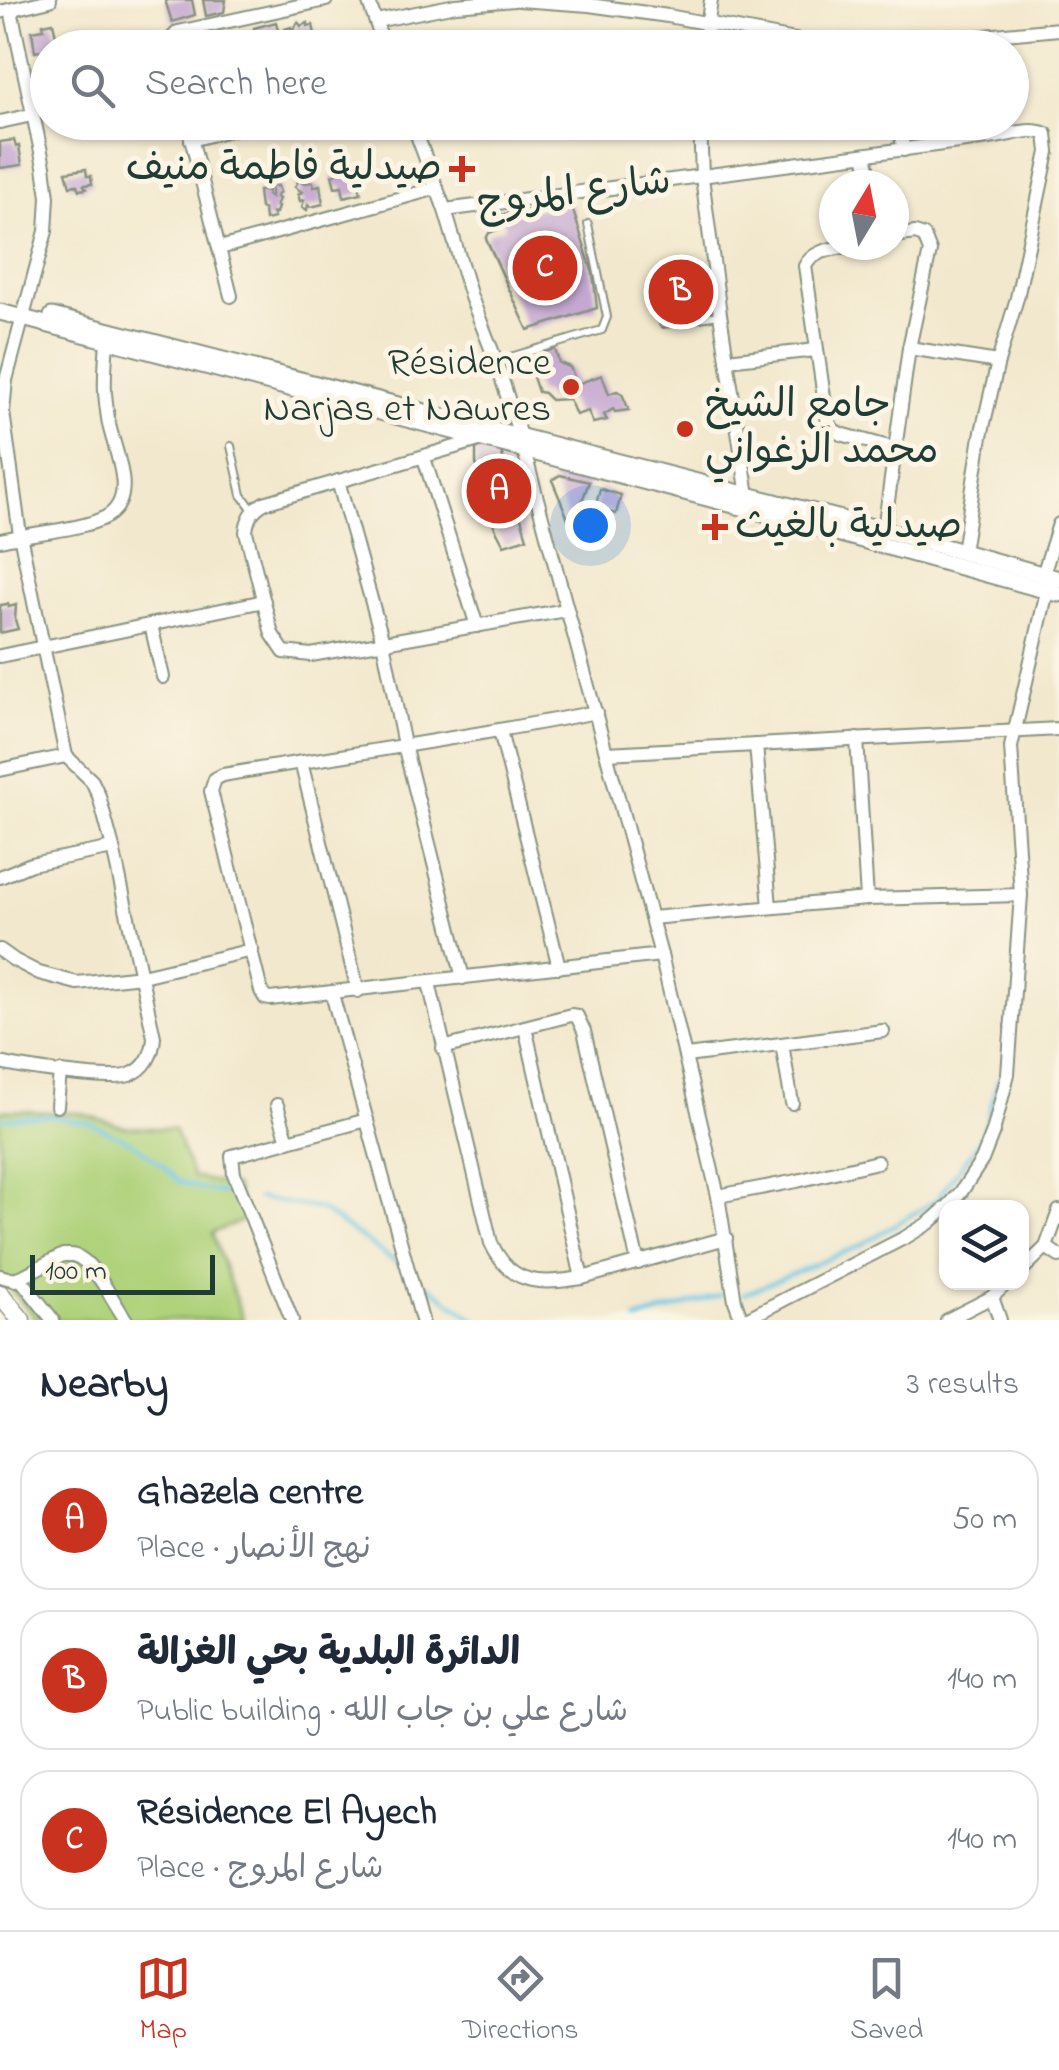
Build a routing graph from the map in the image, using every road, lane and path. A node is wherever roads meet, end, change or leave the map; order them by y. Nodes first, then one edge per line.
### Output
1 (50, 0) edge
2 (326, 0) edge
3 (368, 0) edge
4 (516, 0) edge
5 (711, 0) edge
6 (6, 11) edge
7 (376, 21) junction
8 (706, 22) junction
9 (1059, 28) edge
10 (187, 30) edge
11 (379, 30) edge
12 (705, 30) edge
13 (741, 30) edge
14 (1029, 31) edge
15 (30, 107) edge
16 (30, 115) edge
17 (0, 122) edge
18 (1029, 131) edge
19 (37, 140) edge
20 (191, 140) edge
21 (419, 140) edge
22 (701, 140) edge
23 (902, 140) edge
24 (970, 140) edge
25 (904, 150) junction
26 (865, 154) junction
27 (869, 170) edge
28 (702, 177) junction
29 (437, 188) junction
30 (445, 210) junction
31 (588, 224) dead end
32 (909, 235) edge
33 (220, 248) junction
34 (819, 254) edge
35 (231, 296) dead end
36 (0, 302) edge
37 (0, 312) edge
38 (24, 314) junction
39 (720, 314) junction
40 (664, 324) dead end
41 (108, 336) junction
42 (909, 348) junction
43 (816, 350) junction
44 (727, 360) junction
45 (496, 361) junction
46 (998, 362) junction
47 (1, 412) edge
48 (490, 435) junction
49 (521, 442) junction
50 (231, 446) dead end
51 (896, 450) junction
52 (424, 458) junction
53 (338, 480) junction
54 (749, 503) junction
55 (254, 511) junction
56 (1059, 524) edge
57 (884, 530) junction
58 (20, 535) junction
59 (0, 540) edge
60 (963, 552) junction
61 (1052, 585) edge
62 (264, 601) junction
63 (566, 610) junction
64 (151, 625) junction
65 (477, 626) junction
66 (383, 642) junction
67 (42, 647) junction
68 (0, 656) edge
69 (163, 677) dead end
70 (596, 712) junction
71 (1059, 729) edge
72 (1014, 730) junction
73 (500, 731) junction
74 (857, 739) junction
75 (756, 744) junction
76 (404, 745) junction
77 (607, 754) junction
78 (66, 756) junction
79 (301, 762) junction
80 (0, 770) edge
81 (113, 848) junction
82 (0, 877) edge
83 (1021, 896) junction
84 (866, 899) junction
85 (770, 907) junction
86 (651, 918) junction
87 (0, 950) edge
88 (252, 950) junction
89 (661, 955) junction
90 (560, 968) junction
91 (142, 976) junction
92 (463, 978) junction
93 (429, 982) junction
94 (358, 991) junction
95 (332, 994) junction
96 (524, 1027) junction
97 (883, 1031) dead end
98 (782, 1044) junction
99 (443, 1048) junction
100 (686, 1056) junction
101 (0, 1062) edge
102 (60, 1072) junction
103 (792, 1103) dead end
104 (277, 1105) dead end
105 (57, 1106) dead end
106 (367, 1120) junction
107 (288, 1141) junction
108 (877, 1162) dead end
109 (718, 1196) junction
110 (954, 1200) edge
111 (1059, 1210) edge
112 (939, 1215) edge
113 (726, 1238) junction
114 (1046, 1246) junction
115 (1059, 1256) edge
116 (638, 1263) junction
117 (1029, 1263) edge
118 (0, 1276) edge
119 (582, 1278) junction
120 (17, 1279) junction
121 (999, 1290) edge
122 (992, 1297) junction
123 (11, 1307) edge
124 (53, 1320) edge
125 (126, 1320) edge
126 (292, 1320) edge
127 (422, 1320) edge
128 (743, 1320) edge
129 (947, 1320) edge
130 (1000, 1320) edge

1 - 6 street
2 - 10 street
3 - 7 street
4 - 7 street
4 - 8 street
5 - 8 street
6 - 15 street
7 - 11 street
8 - 12 street
8 - 13 street
9 - 14 street
16 - 17 street
18 - 46 street, شارع المروج
19 - 38 street
20 - 33 street
21 - 29 street
22 - 28 street
23 - 25 street
24 - 25 street, شارع المروج
25 - 26 street, شارع المروج
26 - 27 street
26 - 28 street, شارع المروج
28 - 30 street, شارع المروج
28 - 39 street
29 - 30 street
29 - 33 street
30 - 45 street
31 - 45 lane
32 - 42 street
33 - 35 street
34 - 43 street
36 - 38 street
37 - 38 street
38 - 41 street
38 - 47 street
39 - 40 lane
39 - 44 street
41 - 48 street
41 - 58 street
42 - 46 street
42 - 51 street
43 - 44 street
43 - 51 street
44 - 54 street
45 - 49 street
46 - 60 street
47 - 58 street
48 - 49 street
48 - 52 street
49 - 54 street
49 - 63 street
50 - 55 lane
51 - 57 street
52 - 53 street
52 - 65 street
53 - 55 street
53 - 66 street
54 - 57 street
54 - 61 street
55 - 62 street
56 - 61 street
57 - 60 street
58 - 59 street
58 - 67 street
60 - 61 street
61 - 72 street
62 - 64 street
62 - 66 street
63 - 65 street
63 - 70 street
64 - 67 street
64 - 69 street
65 - 66 street
66 - 76 street
67 - 68 street
67 - 78 street
70 - 73 street
70 - 77 street
71 - 72 street
72 - 74 street
72 - 83 street
73 - 76 street
73 - 90 street
74 - 75 street
74 - 84 street
75 - 77 street
75 - 85 street
76 - 79 street
76 - 92 street
77 - 86 street
78 - 80 street
78 - 81 street
79 - 88 street
79 - 94 street
81 - 82 street
81 - 91 street
83 - 84 street
83 - 110 street
84 - 85 street
85 - 86 street
86 - 89 street
87 - 91 street
88 - 91 street
88 - 95 street
89 - 90 street
89 - 100 street
90 - 92 street
91 - 102 street
92 - 93 street
93 - 94 street
93 - 99 street
94 - 95 street
95 - 106 street
96 - 99 street
96 - 116 street
96 - 119 street
97 - 98 street
98 - 100 street
98 - 103 street
99 - 119 street
100 - 109 street
101 - 102 street
102 - 105 street
104 - 107 street
106 - 107 street
106 - 127 street
107 - 126 street
108 - 109 street
109 - 113 street
111 - 114 street
112 - 128 street
113 - 116 street
113 - 128 street
114 - 115 street
114 - 117 street
116 - 119 street
118 - 120 street
120 - 123 street
120 - 124 street
120 - 125 street
121 - 122 street
122 - 129 street
122 - 130 street

